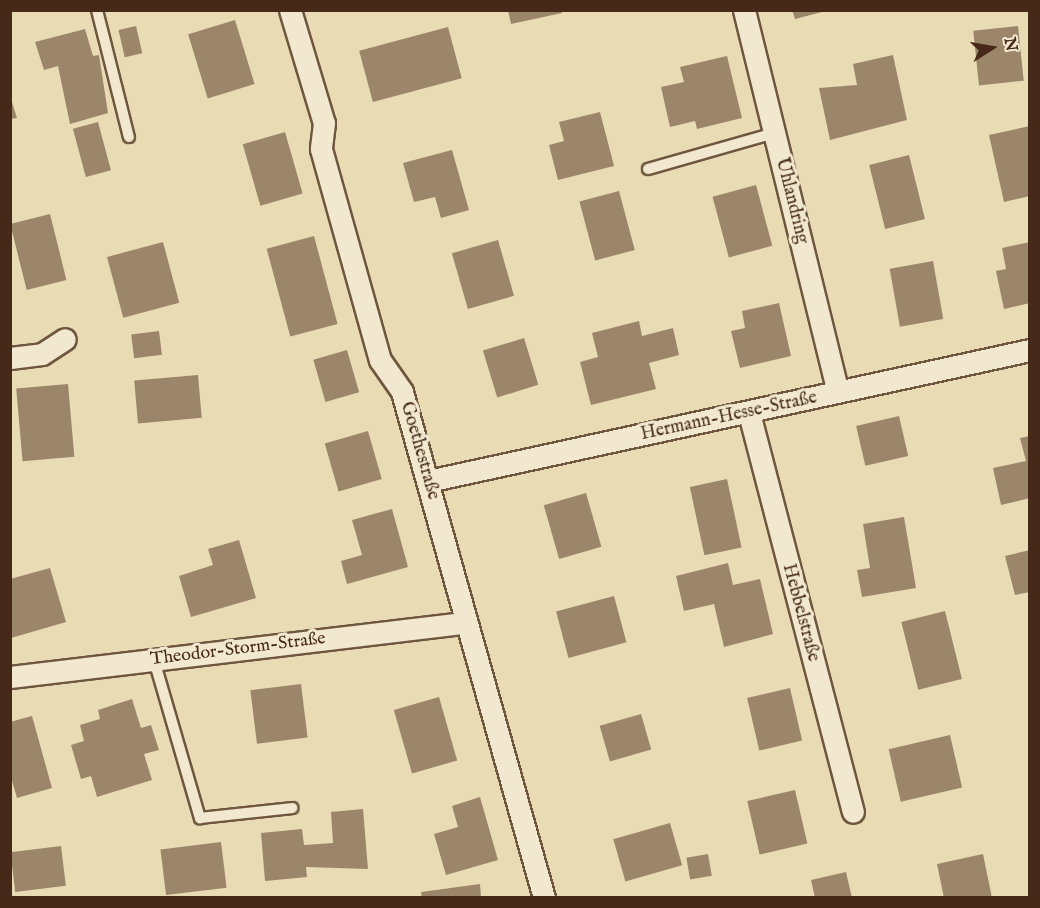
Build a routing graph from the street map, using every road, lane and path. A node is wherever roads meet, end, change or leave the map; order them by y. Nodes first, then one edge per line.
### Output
1 (97, 10) edge
2 (290, 10) edge
3 (744, 10) edge
4 (774, 133) junction
5 (129, 137) dead end
6 (648, 169) dead end
7 (65, 339) dead end
8 (1029, 350) edge
9 (10, 358) edge
10 (838, 392) junction
11 (749, 413) junction
12 (428, 481) junction
13 (466, 623) junction
14 (154, 660) junction
15 (10, 677) edge
16 (292, 808) dead end
17 (853, 812) dead end
18 (544, 897) edge

1 - 5 lane
2 - 12 street, Goethestraße
3 - 4 street, Uhlandring
4 - 6 lane
4 - 10 street, Uhlandring
7 - 9 street
8 - 10 street, Hermann-Hesse-Straße
10 - 11 street, Hermann-Hesse-Straße
11 - 12 street, Hermann-Hesse-Straße
11 - 17 street, Hebbelstraße
12 - 13 street, Goethestraße
13 - 14 street, Theodor-Storm-Straße
13 - 18 street, Goethestraße
14 - 15 street, Theodor-Storm-Straße
14 - 16 lane

